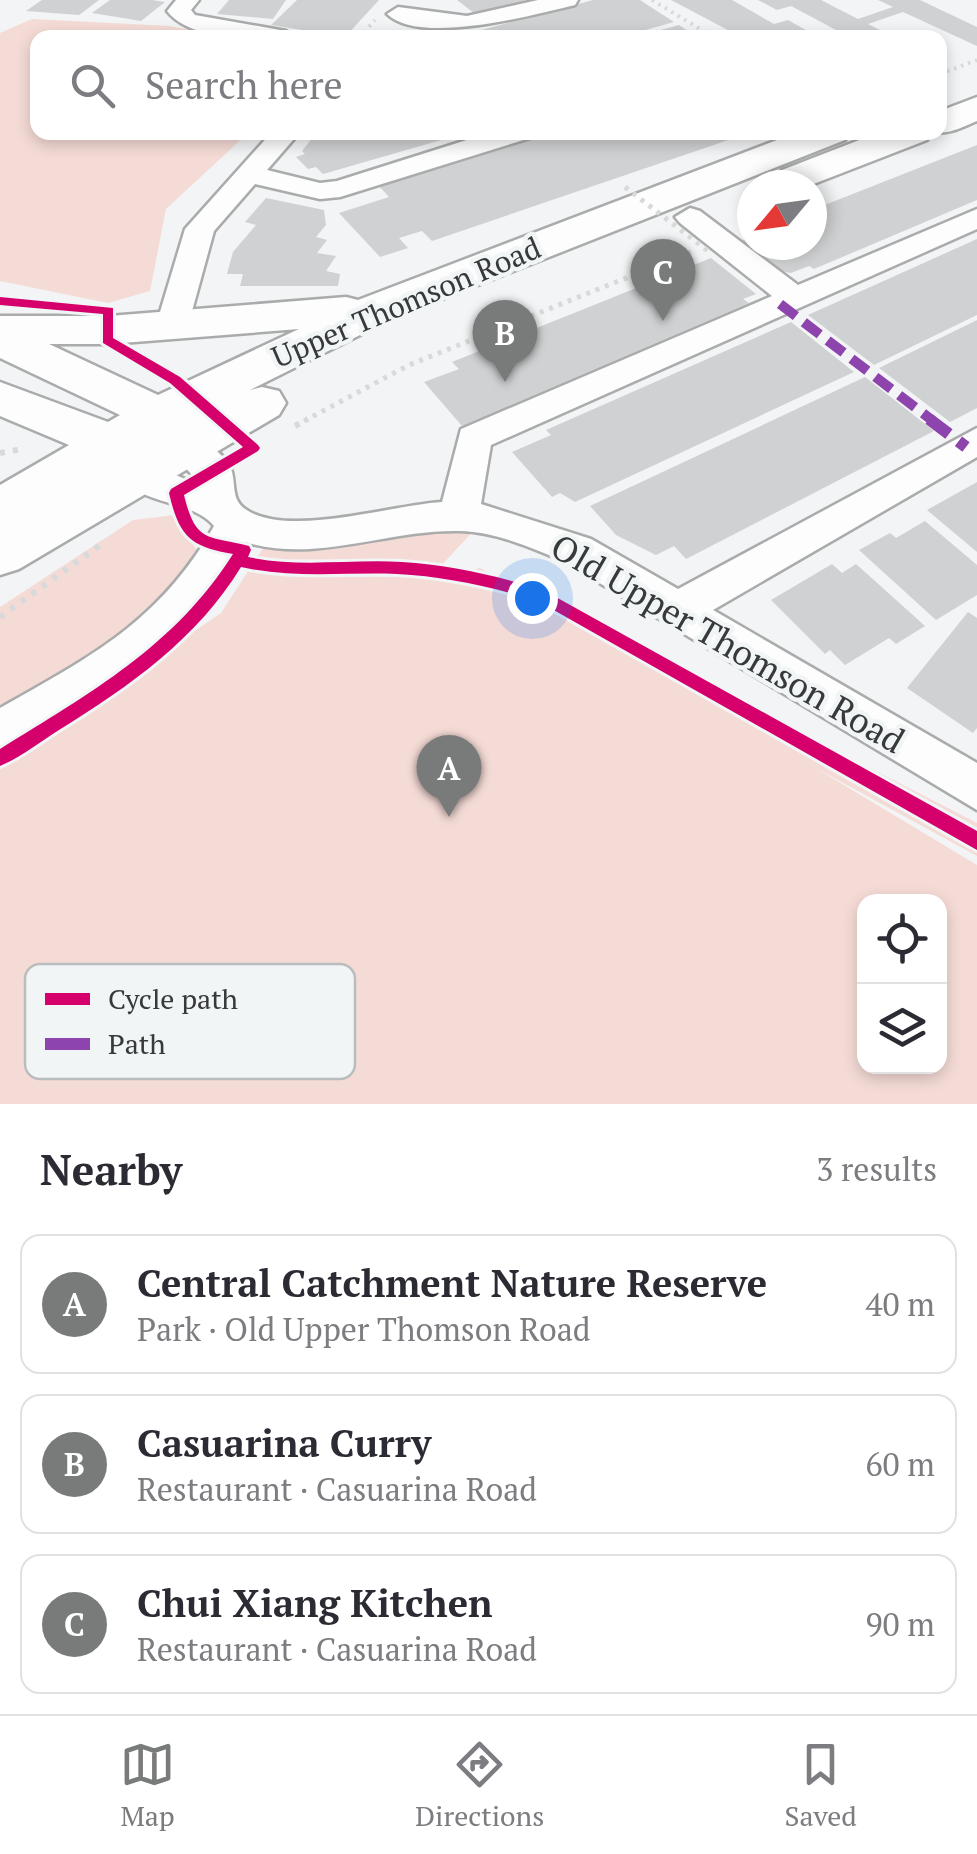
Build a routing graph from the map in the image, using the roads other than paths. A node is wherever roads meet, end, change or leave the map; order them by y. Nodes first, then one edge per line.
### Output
1 (188, 0) edge
2 (567, 0) edge
3 (404, 7) edge
4 (242, 30) edge
5 (384, 30) edge
6 (977, 79) edge
7 (947, 90) edge
8 (977, 108) edge
9 (947, 120) edge
10 (280, 140) edge
11 (496, 140) edge
12 (811, 140) edge
13 (876, 140) edge
14 (809, 170) edge
15 (248, 174) junction
16 (737, 208) edge
17 (977, 218) edge
18 (707, 237) junction
19 (795, 298) junction
20 (376, 308) junction
21 (173, 322) junction
22 (0, 330) edge
23 (0, 340) edge
24 (0, 398) edge
25 (169, 431) junction
26 (977, 441) edge
27 (121, 458) junction
28 (0, 510) edge
29 (225, 513) junction
30 (459, 516) junction
31 (0, 554) edge
32 (680, 608) junction
33 (0, 732) edge
34 (977, 788) edge

1 - 4 street
2 - 3 street
3 - 5 street
6 - 7 main road
8 - 9 main road
10 - 15 street
11 - 15 street
12 - 20 main road, Upper Thomson Road
13 - 14 main road
15 - 21 street
16 - 18 main road, Upper Thomson Road
17 - 19 street
18 - 19 street
18 - 25 main road, Upper Thomson Road
19 - 30 street
20 - 21 main road
20 - 25 main road, Upper Thomson Road
21 - 22 main road
23 - 25 main road
24 - 27 main road
25 - 27 main road, Upper Thomson Road
25 - 29 street
26 - 32 street
27 - 28 main road, Upper Thomson Road
27 - 29 street, Old Upper Thomson Road
27 - 31 main road, Upper Thomson Road
29 - 30 street, Old Upper Thomson Road
29 - 33 street
30 - 32 street, Old Upper Thomson Road
32 - 34 street, Old Upper Thomson Road

